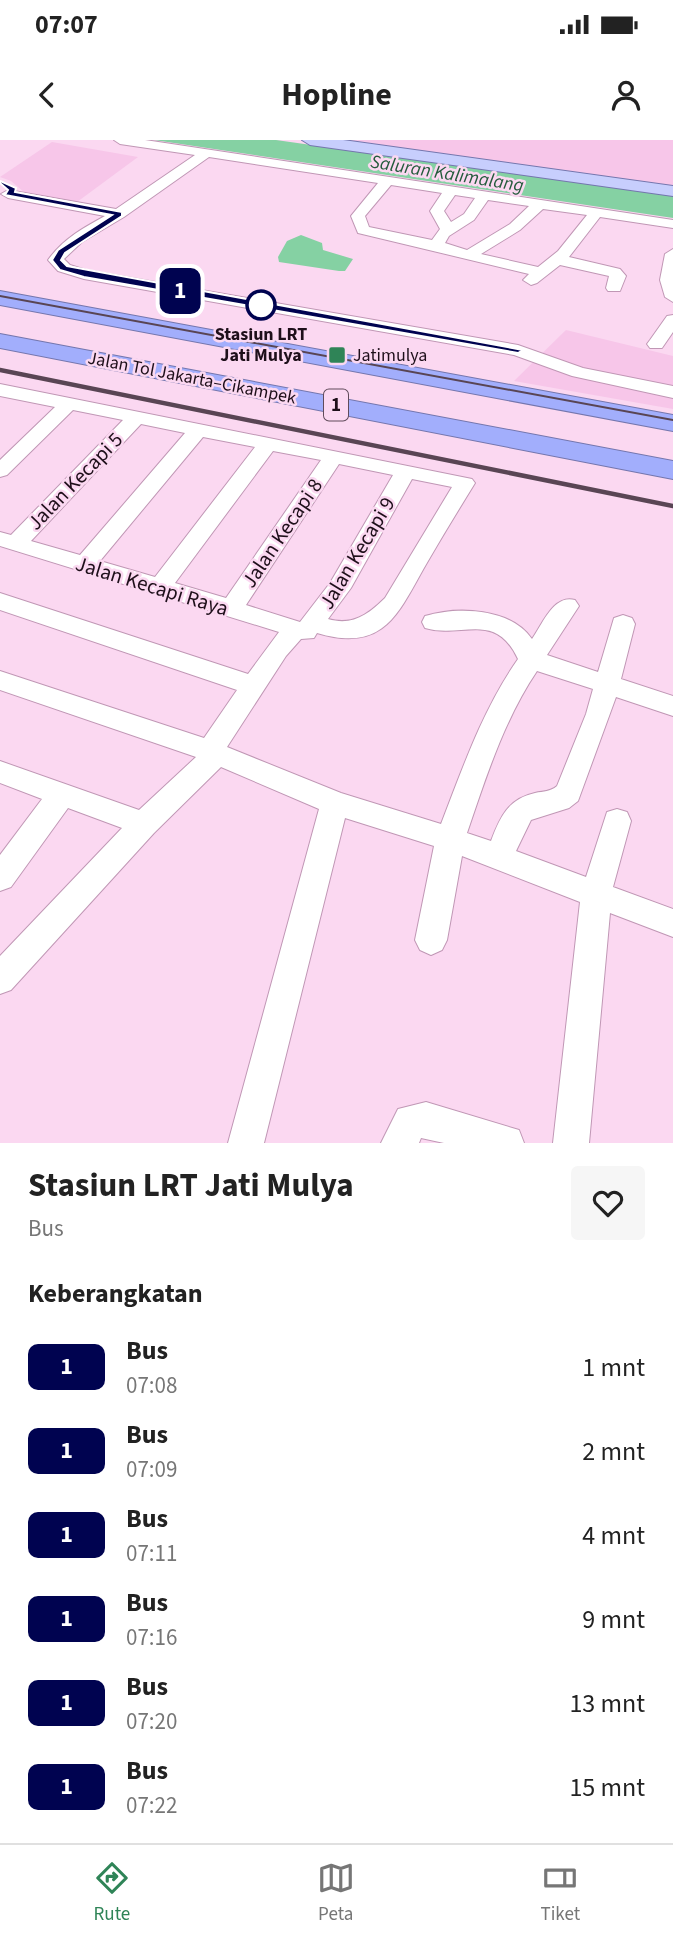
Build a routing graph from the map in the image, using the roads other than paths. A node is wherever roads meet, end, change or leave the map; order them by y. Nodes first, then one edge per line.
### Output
1 (120, 140) edge
2 (310, 140) edge
3 (207, 153) junction
4 (387, 181) junction
5 (452, 191) junction
6 (673, 191) edge
7 (3, 192) edge
8 (484, 196) junction
9 (540, 204) junction
10 (596, 213) junction
11 (119, 214) junction
12 (673, 224) edge
13 (448, 230) junction
14 (436, 245) junction
15 (673, 254) edge
16 (470, 256) junction
17 (556, 259) junction
18 (614, 288) dead end
19 (0, 298) edge
20 (673, 298) edge
21 (0, 314) edge
22 (673, 320) edge
23 (0, 328) edge
24 (0, 341) edge
25 (656, 344) dead end
26 (673, 392) edge
27 (3, 394) edge
28 (68, 404) junction
29 (136, 418) junction
30 (673, 423) edge
31 (198, 430) junction
32 (673, 439) edge
33 (268, 444) junction
34 (673, 456) edge
35 (333, 457) junction
36 (673, 470) edge
37 (0, 471) edge
38 (405, 472) junction
39 (7, 542) edge
40 (85, 564) junction
41 (160, 586) junction
42 (0, 601) edge
43 (567, 606) dead end
44 (230, 610) junction
45 (434, 622) dead end
46 (623, 624) dead end
47 (305, 629) junction
48 (530, 659) junction
49 (606, 684) junction
50 (254, 686) junction
51 (4, 688) edge
52 (673, 706) edge
53 (214, 753) junction
54 (0, 772) edge
55 (61, 796) junction
56 (335, 803) junction
57 (617, 821) dead end
58 (144, 824) junction
59 (450, 839) junction
60 (499, 858) junction
61 (0, 878) edge
62 (596, 894) junction
63 (673, 923) edge
64 (431, 940) dead end
65 (0, 979) edge
66 (246, 1143) edge
67 (399, 1143) edge
68 (506, 1143) edge
69 (571, 1143) edge

1 - 3 street
2 - 6 main road
3 - 4 street
3 - 11 street
4 - 5 street
4 - 14 street
5 - 8 street
5 - 13 street
7 - 11 street
8 - 9 street
8 - 13 street
9 - 10 street
9 - 16 street
10 - 12 street
10 - 17 street
11 - 26 street
13 - 14 street
14 - 16 street
15 - 20 street
16 - 17 street
17 - 18 street
19 - 30 highway, 1
21 - 32 highway, 1
22 - 25 street
23 - 34 highway, 1
24 - 36 highway, Jalan Tol Jakarta–Cikampek / 1
27 - 28 street
28 - 29 street
28 - 37 street
29 - 31 street
29 - 39 street, Jalan Kecapi 5
31 - 33 street
31 - 40 street
33 - 35 street
33 - 41 street
35 - 38 street
35 - 44 street, Jalan Kecapi 8
38 - 47 street, Jalan Kecapi 9
38 - 47 street, Jalan Kecapi Raya
39 - 40 street, Jalan Kecapi Raya
40 - 41 street, Jalan Kecapi Raya
41 - 44 street, Jalan Kecapi Raya
42 - 50 street
43 - 48 street
44 - 47 street, Jalan Kecapi Raya
45 - 48 street
46 - 49 street
47 - 50 street, Jalan Kecapi 9
48 - 49 street
48 - 59 street
49 - 52 street
49 - 60 street
50 - 53 street, Jalan Kecapi 9
51 - 53 street
53 - 56 street
53 - 58 street, Jalan Kecapi 9
54 - 55 street
55 - 58 street
55 - 61 street
56 - 59 street
56 - 66 street
57 - 62 street
58 - 65 street, Jalan Kecapi 9
59 - 60 street
59 - 64 street
60 - 62 street
62 - 63 street
62 - 69 street
67 - 68 street

